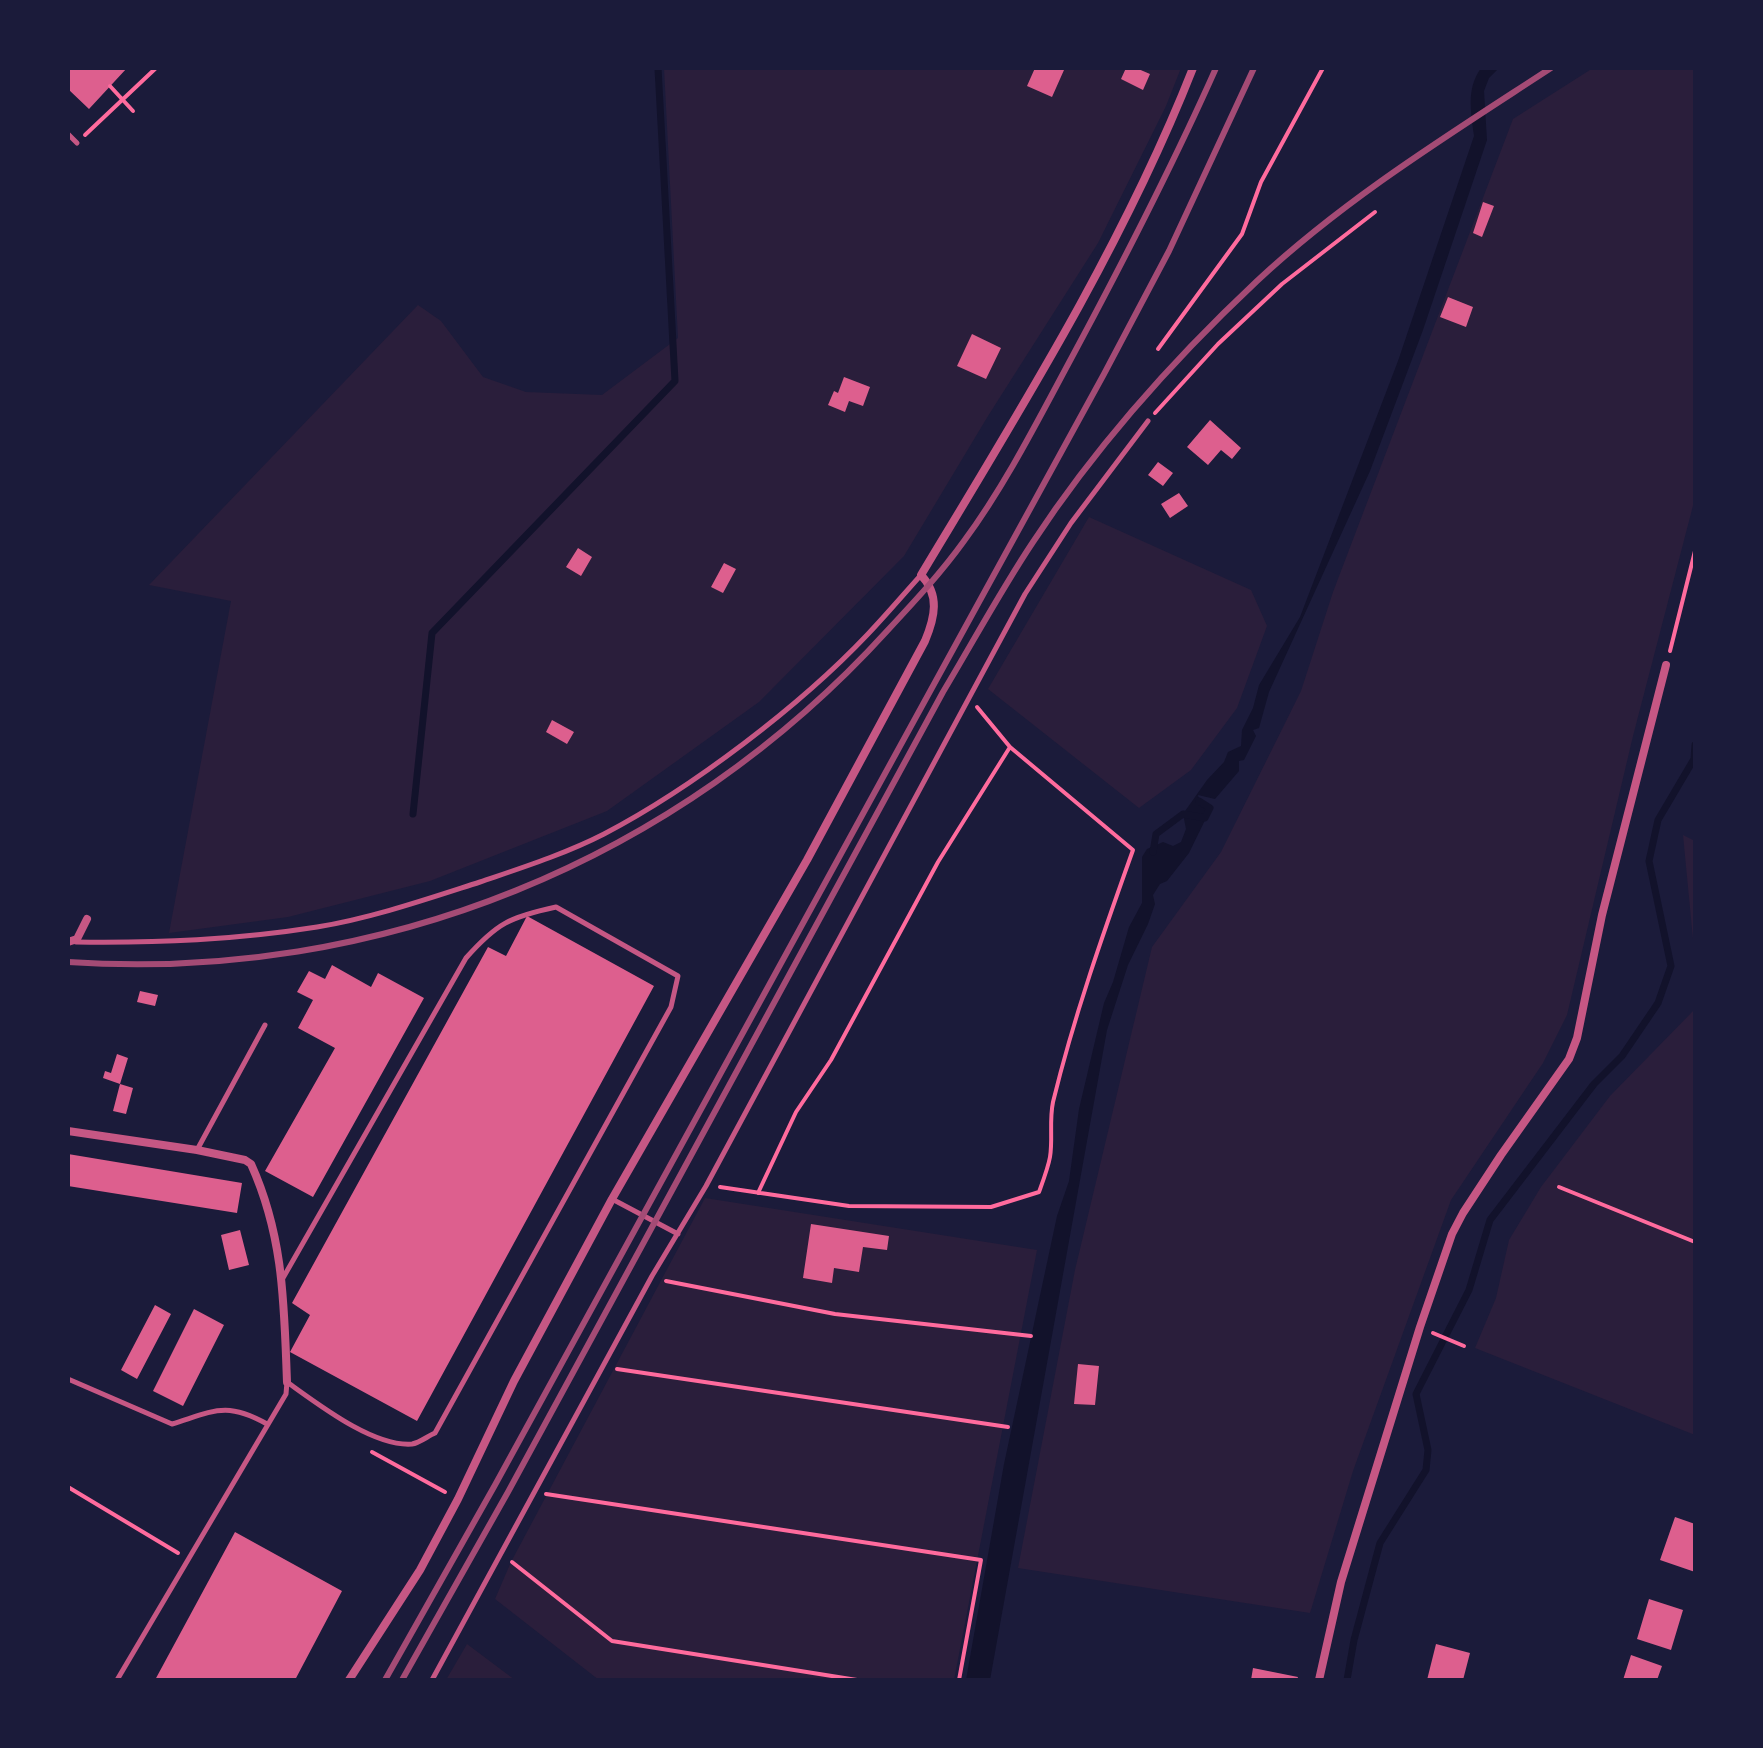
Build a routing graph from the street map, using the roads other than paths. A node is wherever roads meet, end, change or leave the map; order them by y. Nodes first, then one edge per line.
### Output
1 (1193, 68) edge
2 (68, 134) edge
3 (77, 143) road end
4 (1148, 421) road end
5 (921, 575) junction
6 (1666, 665) road end
7 (87, 919) dead end
8 (68, 942) edge
9 (265, 1025) dead end
10 (68, 1131) edge
11 (197, 1150) junction
12 (612, 1199) junction
13 (678, 1234) junction
14 (283, 1278) junction
15 (68, 1379) edge
16 (287, 1382) junction
17 (267, 1424) junction
18 (117, 1680) edge
19 (349, 1680) edge
20 (432, 1680) edge
21 (1321, 1680) edge

1 - 5 street
2 - 3 lane
4 - 13 lane
5 - 8 lane
5 - 12 street
6 - 21 street
7 - 8 street
9 - 11 lane
10 - 11 street
11 - 14 street
12 - 13 lane
12 - 19 street
13 - 20 lane
14 - 16 street
14 - 16 lane
15 - 17 lane
16 - 17 lane
17 - 18 lane

